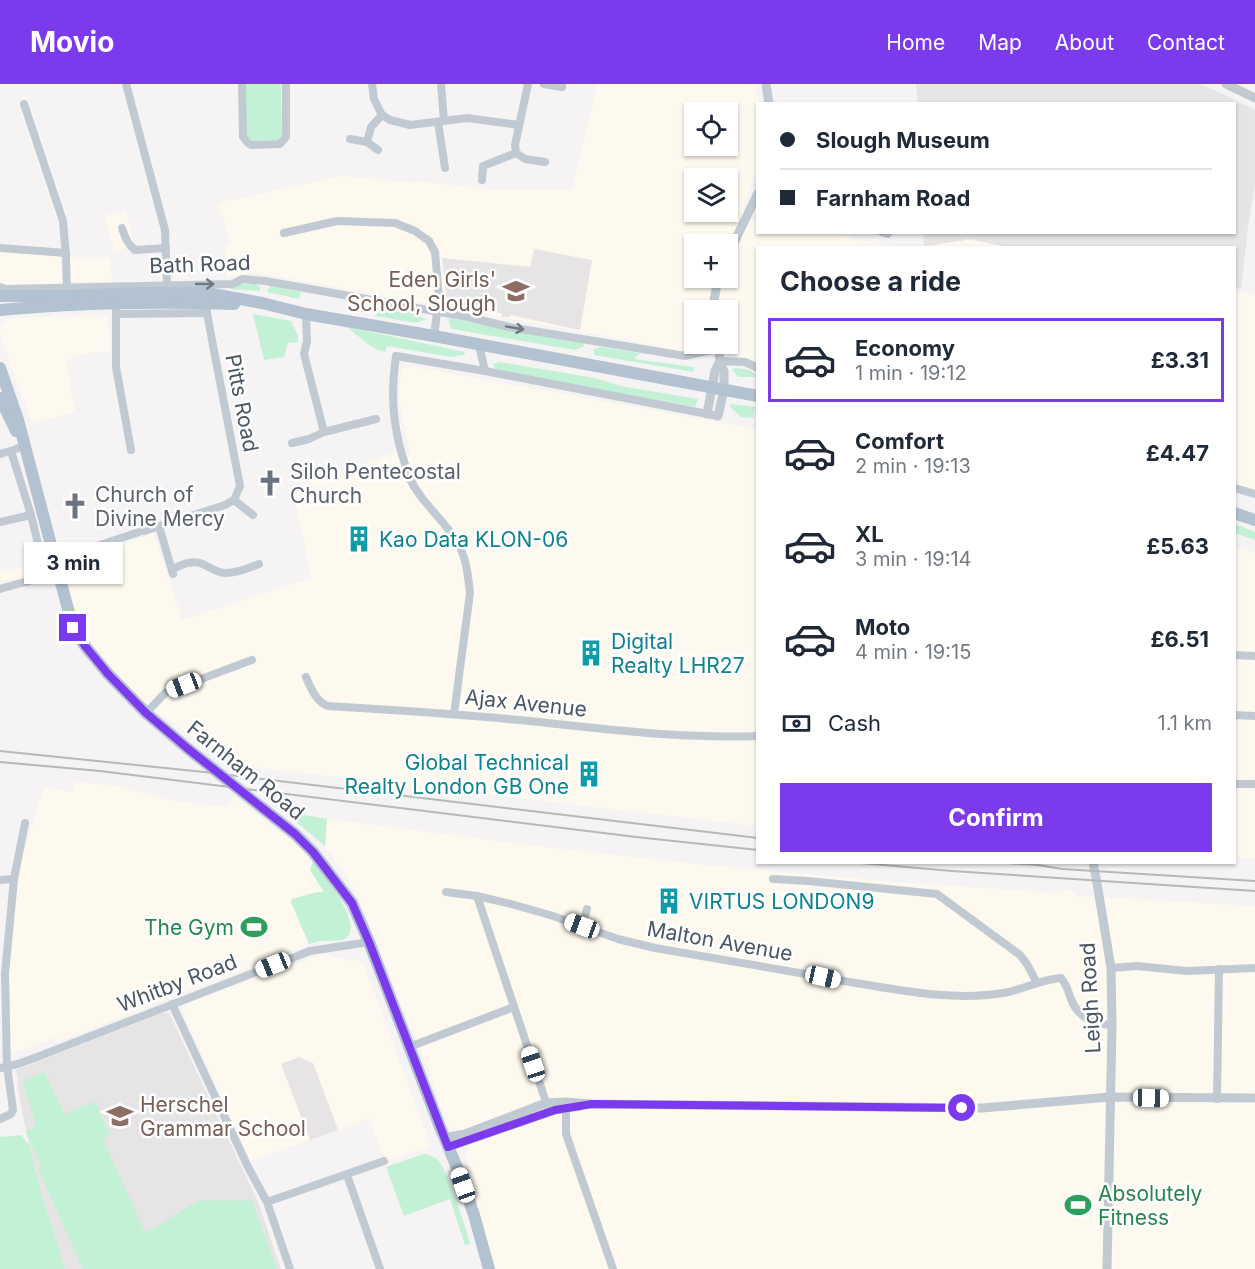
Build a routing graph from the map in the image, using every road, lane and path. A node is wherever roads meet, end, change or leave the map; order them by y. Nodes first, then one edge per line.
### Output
1 (126, 84) edge
2 (242, 84) edge
3 (286, 84) edge
4 (372, 84) edge
5 (441, 84) edge
6 (528, 84) edge
7 (544, 84) edge
8 (766, 84) edge
9 (1228, 85) edge
10 (562, 87) dead end
11 (1255, 98) edge
12 (769, 102) edge
13 (24, 104) dead end
14 (382, 115) junction
15 (441, 122) junction
16 (519, 125) junction
17 (350, 139) dead end
18 (367, 141) junction
19 (378, 150) dead end
20 (516, 153) junction
21 (545, 162) dead end
22 (445, 168) dead end
23 (482, 180) dead end
24 (756, 197) edge
25 (122, 228) dead end
26 (284, 233) dead end
27 (738, 234) edge
28 (166, 248) junction
29 (0, 249) edge
30 (66, 253) junction
31 (167, 285) junction
32 (0, 287) edge
33 (68, 292) junction
34 (0, 296) edge
35 (207, 303) junction
36 (21, 308) junction
37 (116, 309) junction
38 (0, 310) edge
39 (437, 312) junction
40 (306, 314) junction
41 (0, 316) edge
42 (434, 336) junction
43 (479, 345) junction
44 (692, 354) edge
45 (720, 354) edge
46 (720, 361) junction
47 (756, 367) edge
48 (0, 368) edge
49 (485, 370) junction
50 (718, 389) junction
51 (756, 396) edge
52 (0, 398) edge
53 (707, 414) junction
54 (718, 416) joint
55 (376, 419) dead end
56 (324, 432) junction
57 (292, 443) dead end
58 (24, 444) junction
59 (131, 450) dead end
60 (10, 451) junction
61 (0, 454) edge
62 (1236, 489) edge
63 (1255, 494) edge
64 (234, 500) junction
65 (1236, 514) edge
66 (31, 515) junction
67 (253, 515) dead end
68 (1255, 520) edge
69 (0, 522) edge
70 (159, 526) junction
71 (56, 560) junction
72 (259, 564) dead end
73 (58, 573) junction
74 (46, 577) junction
75 (0, 589) edge
76 (1236, 655) edge
77 (1255, 656) edge
78 (252, 660) dead end
79 (306, 676) dead end
80 (146, 713) junction
81 (453, 714) junction
82 (1236, 716) edge
83 (1255, 716) edge
84 (756, 736) edge
85 (1236, 784) edge
86 (1255, 784) edge
87 (25, 823) dead end
88 (1093, 864) edge
89 (14, 879) junction
90 (773, 879) dead end
91 (0, 880) edge
92 (446, 892) dead end
93 (477, 896) junction
94 (587, 909) dead end
95 (582, 926) junction
96 (369, 942) junction
97 (1110, 968) junction
98 (1255, 968) edge
99 (1219, 969) junction
100 (3, 974) edge
101 (1037, 983) junction
102 (172, 1004) junction
103 (514, 1007) junction
104 (1113, 1025) junction
105 (410, 1047) junction
106 (4, 1067) edge
107 (1110, 1097) junction
108 (1255, 1098) edge
109 (1217, 1099) junction
110 (566, 1105) junction
111 (548, 1108) junction
112 (0, 1119) edge
113 (446, 1142) junction
114 (384, 1161) dead end
115 (346, 1175) junction
116 (267, 1202) junction
117 (290, 1269) edge
118 (380, 1269) edge
119 (489, 1269) edge
120 (613, 1269) edge
121 (1107, 1269) edge

1 - 28 street
2 - 3 street
4 - 14 street
5 - 15 street
6 - 16 street
7 - 10 street
8 - 12 street
9 - 11 street
13 - 30 street
14 - 15 street
14 - 18 street
15 - 16 street
15 - 22 street
16 - 20 street
17 - 18 street
18 - 19 street
20 - 21 street
20 - 23 street
24 - 27 street
25 - 28 street
26 - 39 street
28 - 31 street
29 - 30 street
30 - 33 street
31 - 33 street, Bath Road
31 -> 39 street, Bath Road
32 - 33 street, Bath Road
33 - 34 main road, Bath Road
33 - 35 main road, Bath Road
35 - 37 main road, Bath Road
35 - 40 main road, Bath Road
35 - 64 street, Pitts Road
36 - 37 main road, Bath Road
36 - 38 main road, Bath Road
36 - 41 main road
37 - 59 street
39 - 42 street
39 -> 44 street, Bath Road
40 - 42 main road, Bath Road
40 - 56 street
42 - 43 main road, Bath Road
43 - 49 street
43 - 50 main road, Bath Road
45 - 46 street
46 - 47 street
46 - 50 street
48 - 58 main road, Farnham Road
49 - 53 street
49 - 81 street
50 - 51 main road, Bath Road
50 - 53 street
50 - 54 street
52 - 58 main road, Farnham Road
53 - 54 street
55 - 56 street
56 - 57 street
58 - 60 street
58 - 71 main road, Farnham Road
60 - 61 street
60 - 66 street
62 - 63 street
64 - 67 street
64 - 70 street
65 - 68 main road
66 - 69 street
66 - 74 street
70 - 71 street
70 - 72 street
71 - 73 main road, Farnham Road
73 - 74 street
73 - 80 main road, Farnham Road
74 - 75 street
76 - 77 street
78 - 80 street
79 - 81 street, Ajax Avenue
80 - 96 main road, Farnham Road
81 - 84 street, Ajax Avenue
82 - 83 street
85 - 86 street
87 - 89 street
88 - 97 street, Leigh Road
89 - 91 street
89 - 100 street
90 - 101 street
92 - 93 street, Malton Avenue
93 - 95 street, Malton Avenue
93 - 103 street
94 - 95 street
95 - 101 street, Malton Avenue
96 - 102 street, Whitby Road
96 - 105 main road, Farnham Road
97 - 99 street
97 - 104 street, Leigh Road
98 - 99 street
99 - 109 street
100 - 106 street
101 - 104 street, Malton Avenue
102 - 106 street, Whitby Road
102 - 116 street
103 - 105 street
103 - 111 street
104 - 107 street, Leigh Road
105 - 113 main road, Farnham Road
106 - 112 street
107 - 109 street
107 - 110 street
107 - 121 street, Leigh Road
108 - 109 street
110 - 111 street
110 - 120 street
111 - 113 street
113 - 119 main road, Farnham Road
114 - 115 street
115 - 116 street
115 - 118 street
116 - 117 street

